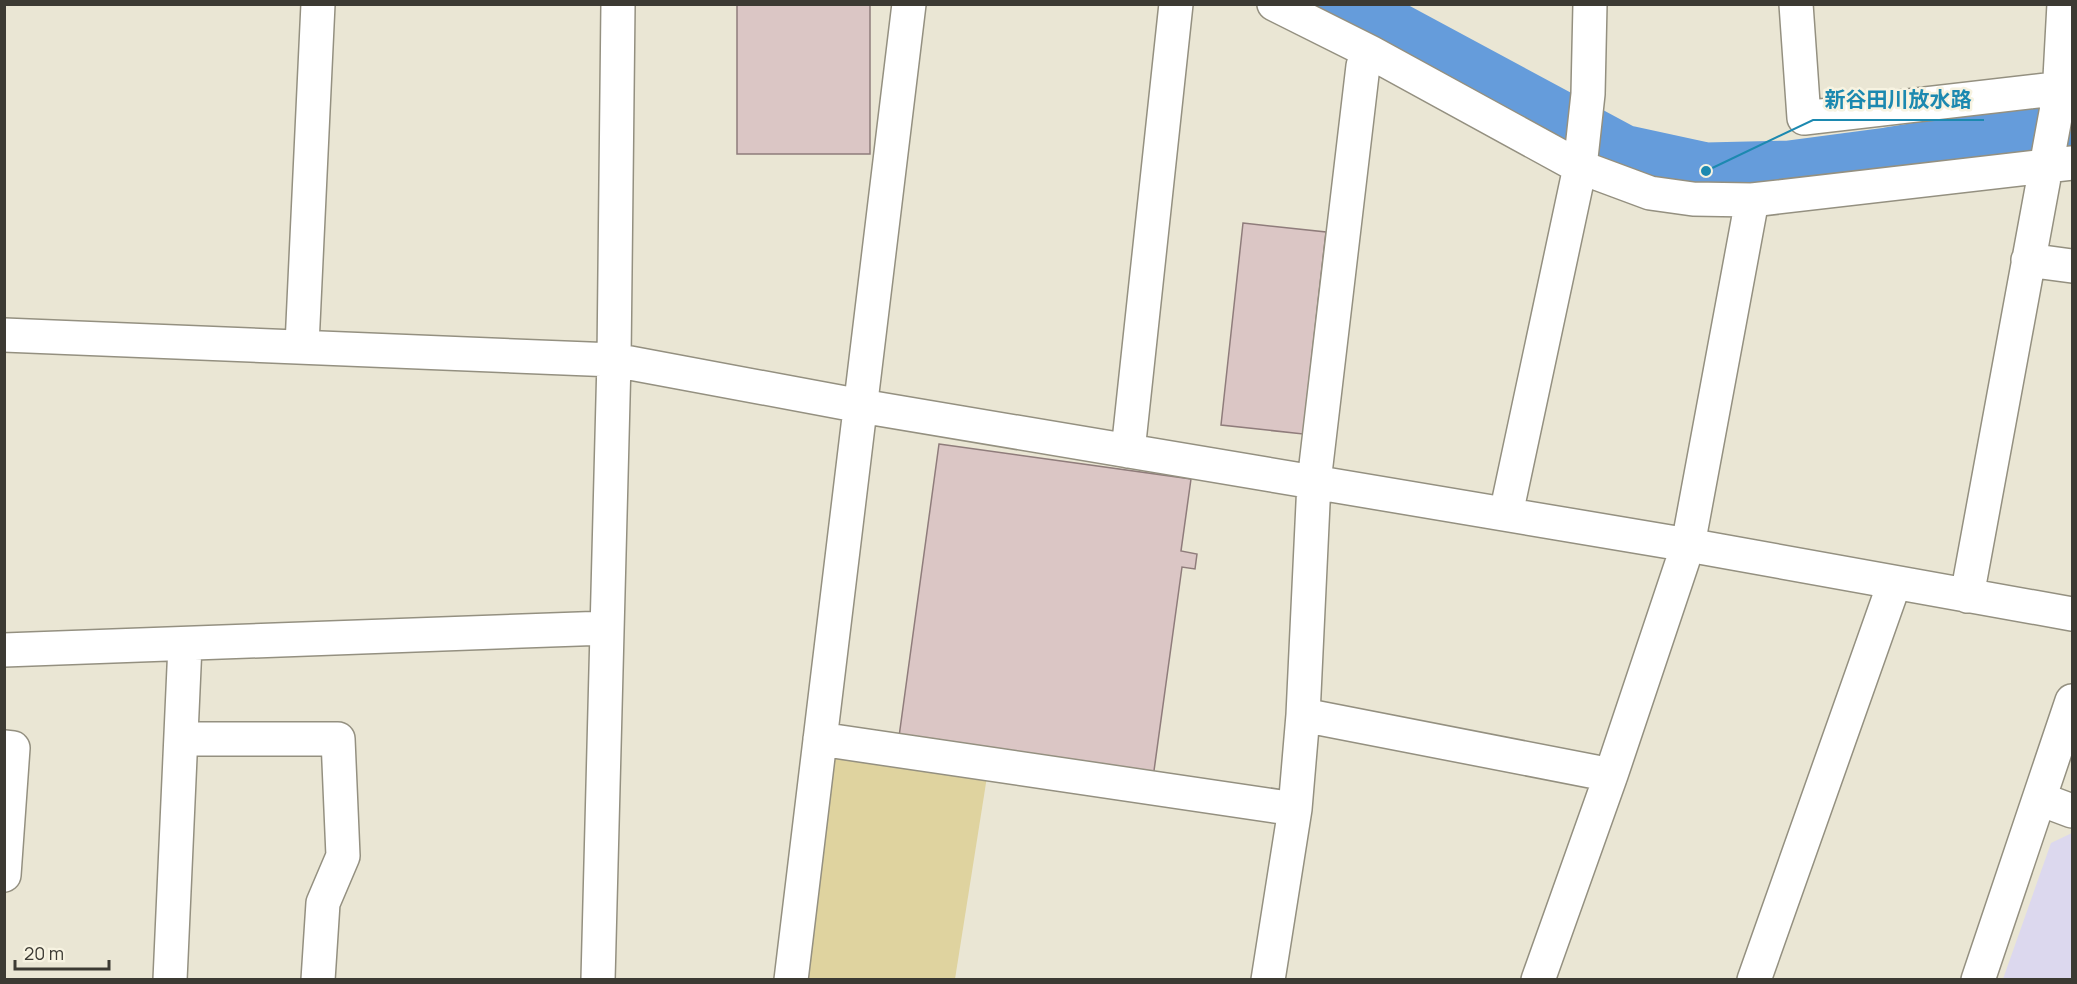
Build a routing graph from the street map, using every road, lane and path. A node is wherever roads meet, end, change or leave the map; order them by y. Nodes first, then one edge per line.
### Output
1 (318, 4) edge
2 (618, 4) edge
3 (909, 4) edge
4 (1176, 4) edge
5 (1274, 4) edge
6 (1590, 4) edge
7 (1796, 4) edge
8 (2064, 4) edge
9 (1370, 52) junction
10 (2064, 90) edge
11 (2055, 162) edge
12 (1580, 166) junction
13 (1752, 200) junction
14 (2028, 260) junction
15 (2073, 266) edge
16 (4, 335) edge
17 (302, 345) junction
18 (614, 360) junction
19 (861, 406) junction
20 (1128, 451) junction
21 (1314, 482) junction
22 (1506, 514) junction
23 (1688, 545) junction
24 (1894, 584) junction
25 (1967, 596) junction
26 (2073, 614) edge
27 (607, 628) junction
28 (185, 645) junction
29 (4, 650) edge
30 (2073, 701) edge
31 (1303, 715) junction
32 (181, 739) junction
33 (820, 740) junction
34 (4, 747) edge
35 (1611, 775) junction
36 (2040, 799) junction
37 (1295, 809) junction
38 (2073, 811) edge
39 (4, 875) edge
40 (170, 980) edge
41 (318, 980) edge
42 (598, 980) edge
43 (790, 980) edge
44 (1268, 980) edge
45 (1538, 980) edge
46 (1754, 980) edge
47 (1978, 980) edge

1 - 17 street
2 - 18 street
3 - 19 street
4 - 20 street
5 - 9 street
6 - 12 street
7 - 10 street
8 - 10 street
9 - 12 street
9 - 21 street
10 - 11 street
11 - 13 street
11 - 14 street
12 - 13 street
12 - 22 street
13 - 23 street
14 - 15 street
14 - 25 street
16 - 17 street
17 - 18 street
18 - 19 street
18 - 27 street
19 - 20 street
19 - 33 street
20 - 21 street
21 - 22 street
21 - 31 street
22 - 23 street
23 - 24 street
23 - 35 street
24 - 25 street
24 - 46 street
25 - 26 street
27 - 28 street
27 - 42 street
28 - 29 street
28 - 32 street
30 - 36 street
31 - 35 street
31 - 37 street
32 - 40 street
32 - 41 street
33 - 37 street
33 - 43 street
34 - 39 street
35 - 45 street
36 - 38 street
36 - 47 street
37 - 44 street

